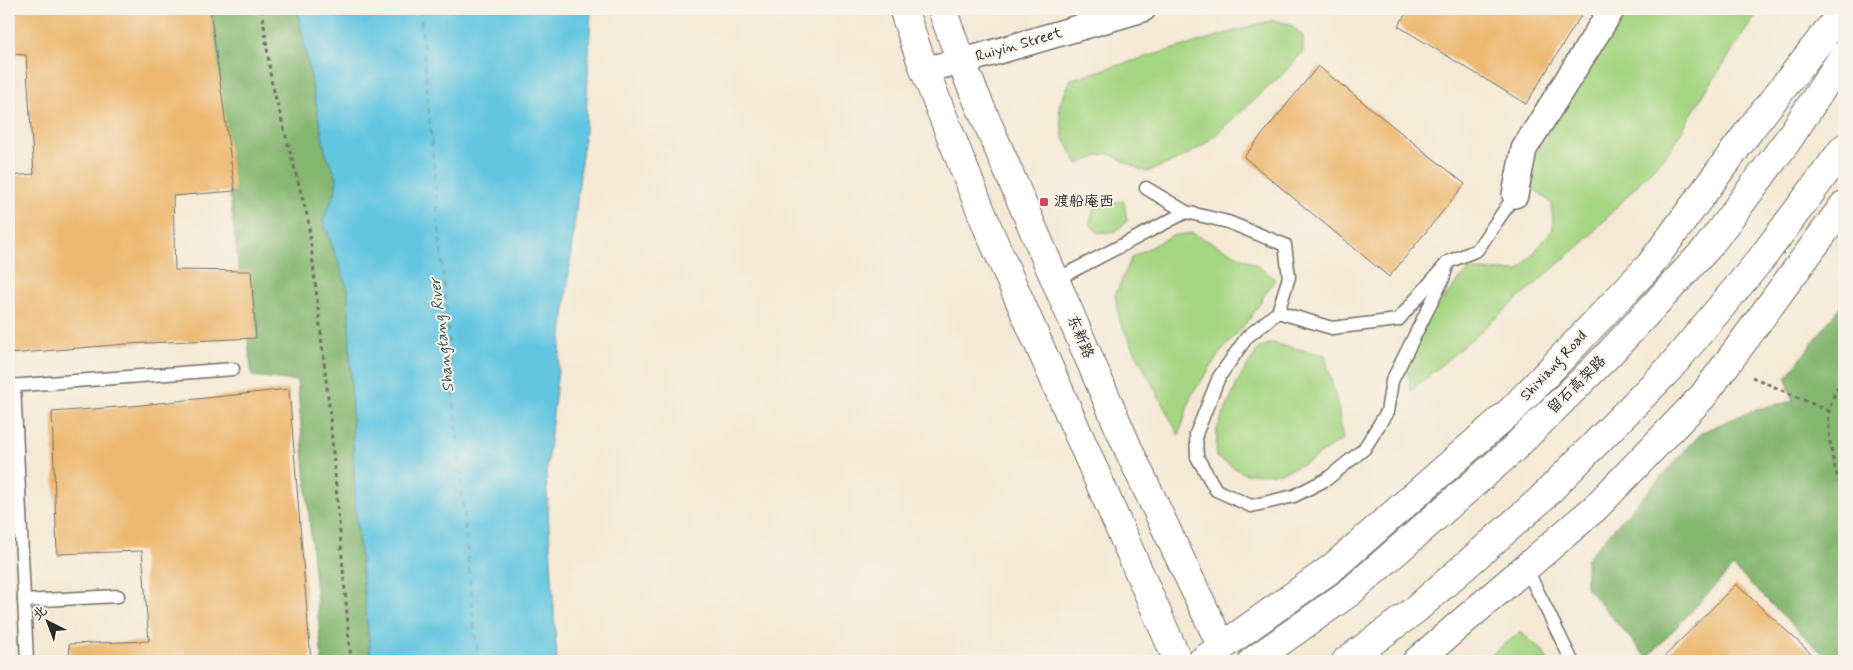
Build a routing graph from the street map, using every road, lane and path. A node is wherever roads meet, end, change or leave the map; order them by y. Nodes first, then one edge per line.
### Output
1 (262, 9) edge
2 (903, 9) edge
3 (942, 9) edge
4 (1143, 9) edge
5 (1612, 9) edge
6 (1844, 10) edge
7 (1844, 55) edge
8 (961, 62) junction
9 (924, 69) junction
10 (1844, 148) edge
11 (1146, 188) dead end
12 (1516, 195) joint
13 (1844, 205) edge
14 (1186, 212) junction
15 (1448, 262) junction
16 (1055, 280) junction
17 (1278, 312) junction
18 (1726, 365) junction
19 (233, 369) dead end
20 (1844, 372) edge
21 (12, 385) edge
22 (1829, 412) junction
23 (1844, 494) edge
24 (1526, 568) junction
25 (118, 596) dead end
26 (24, 601) junction
27 (1217, 657) edge
28 (27, 661) edge
29 (351, 661) edge
30 (1178, 661) edge
31 (1253, 661) edge
32 (1346, 661) edge
33 (1417, 661) edge
34 (1572, 661) edge

1 - 29 path
2 - 9 main road
3 - 8 main road, 东新路
4 - 8 street, Ruiyin Street
5 - 12 street
6 - 27 main road, Shixiang Road
7 - 31 main road, 留石高架路
8 - 9 street, Ruiyin Street
8 - 16 main road, 东新路
9 - 30 main road
10 - 32 main road
11 - 14 lane
12 - 15 lane
13 - 18 main road
14 - 16 lane
14 - 17 lane
15 - 17 lane
15 - 17 lane
16 - 27 main road, 东新路
18 - 22 path
18 - 24 main road
19 - 21 lane
20 - 22 path
21 - 26 lane
22 - 23 path
24 - 33 main road
24 - 34 lane
25 - 26 lane
26 - 28 lane

